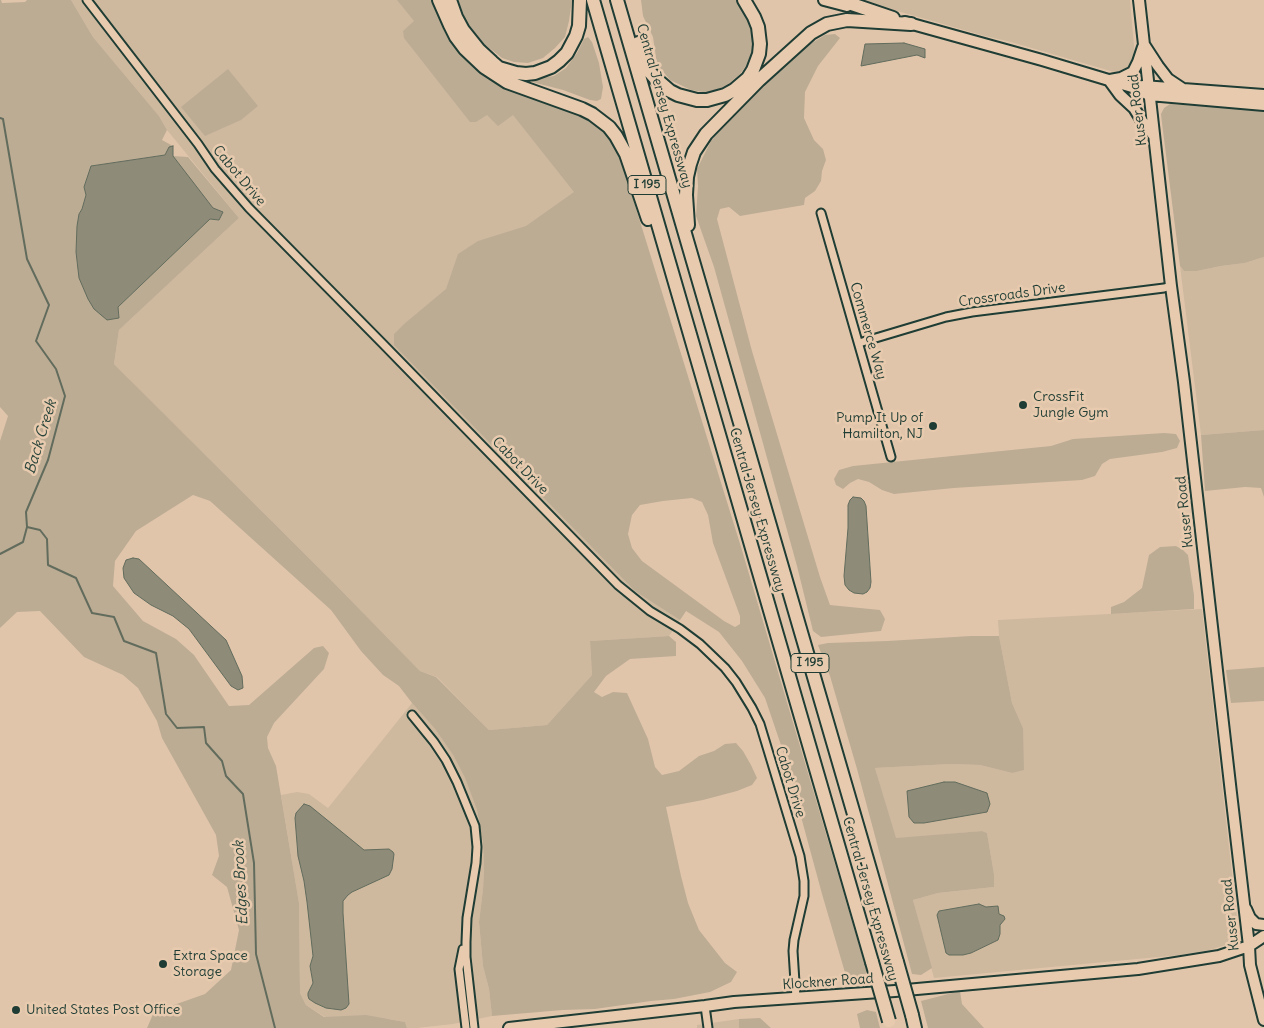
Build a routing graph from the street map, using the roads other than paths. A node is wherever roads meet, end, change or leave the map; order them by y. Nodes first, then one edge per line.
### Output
1 (87, 0) edge
2 (440, 0) edge
3 (450, 0) edge
4 (580, 0) edge
5 (593, 0) edge
6 (618, 0) edge
7 (622, 0) edge
8 (744, 0) edge
9 (824, 0) edge
10 (840, 0) edge
11 (1139, 0) edge
12 (909, 23) junction
13 (1144, 44) junction
14 (1109, 80) junction
15 (1149, 90) junction
16 (1184, 90) junction
17 (1264, 96) edge
18 (1264, 106) edge
19 (1154, 136) junction
20 (821, 213) dead end
21 (1171, 286) junction
22 (859, 343) junction
23 (723, 363) junction
24 (700, 370) junction
25 (891, 457) dead end
26 (412, 715) dead end
27 (1244, 904) junction
28 (1264, 925) edge
29 (1264, 936) edge
30 (466, 942) junction
31 (1249, 946) junction
32 (796, 998) junction
33 (705, 1006) junction
34 (1264, 1020) edge
35 (890, 1025) edge
36 (466, 1028) edge
37 (474, 1028) edge
38 (509, 1028) edge
39 (708, 1028) edge
40 (915, 1028) edge

1 - 32 street, Cabot Drive
2 - 24 highway
3 - 4 highway
5 - 24 highway, Central Jersey Expressway / I 195
6 - 23 highway, Central Jersey Expressway / I 195
7 - 8 highway
9 - 12 street
10 - 12 highway
11 - 13 street, Kuser Road
12 - 14 street
12 - 23 highway
13 - 14 street
13 - 15 street, Kuser Road
13 - 16 street
14 - 15 street
14 - 19 street
15 - 16 street
15 - 18 street
15 - 19 street, Kuser Road
16 - 17 street
19 - 21 street, Kuser Road
20 - 22 street, Commerce Way
21 - 22 street, Crossroads Drive
21 - 27 street, Kuser Road
22 - 25 street, Commerce Way
23 - 40 highway, Central Jersey Expressway / I 195, bridge
24 - 35 highway, Central Jersey Expressway / I 195, bridge
26 - 30 street
27 - 28 street
27 - 31 street, Kuser Road
29 - 31 street, Klockner Road
30 - 36 street
30 - 37 street
31 - 32 street, Klockner Road
31 - 34 street, Kuser Road
32 - 33 street, Klockner Road
33 - 38 street, Klockner Road
33 - 39 street

